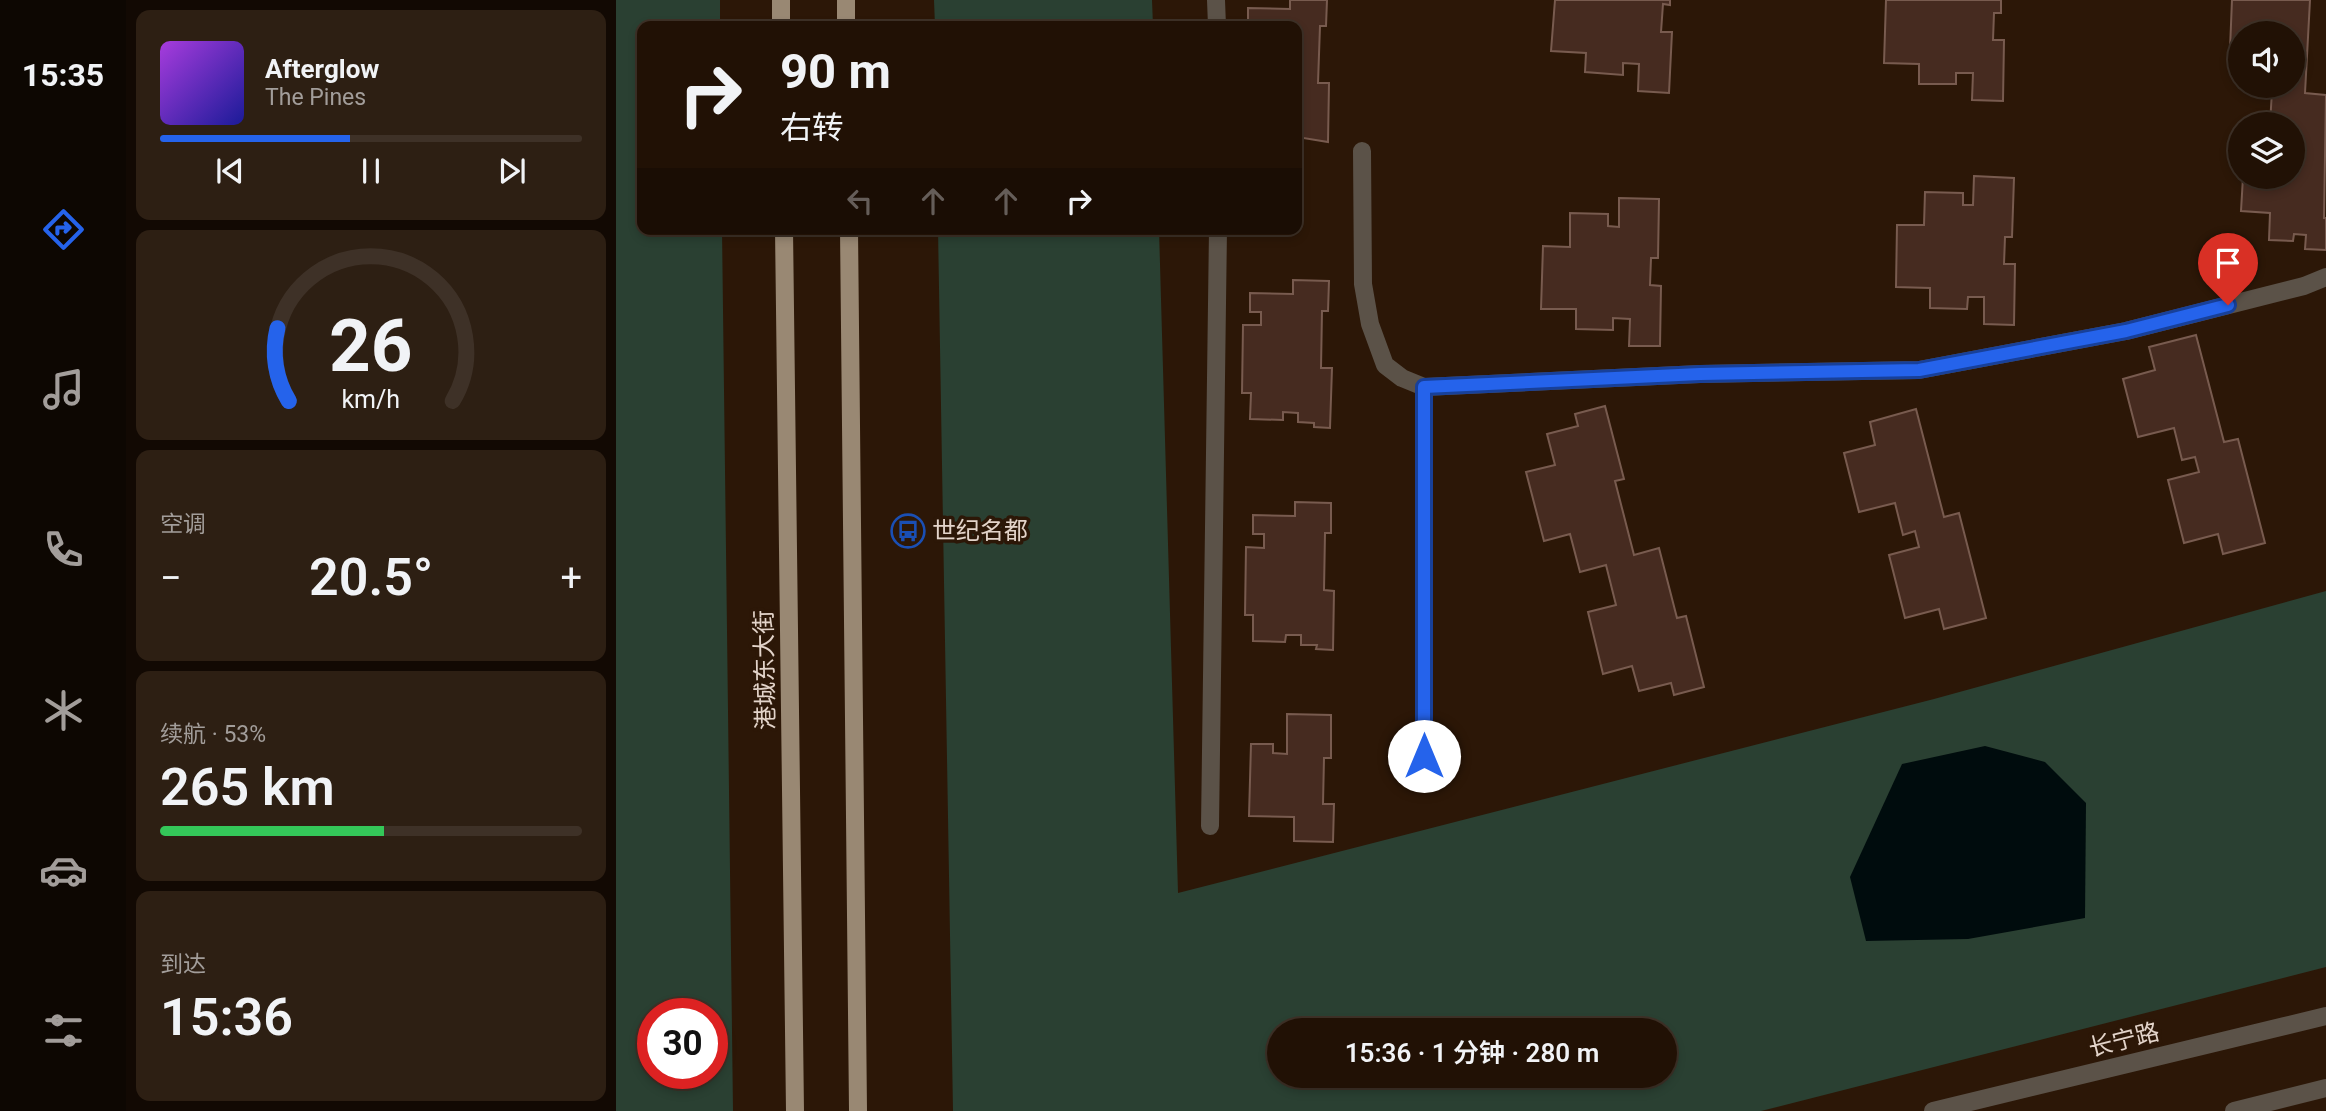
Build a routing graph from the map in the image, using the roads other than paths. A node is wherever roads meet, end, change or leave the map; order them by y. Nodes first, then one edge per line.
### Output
1 (781, 0) edge
2 (846, 0) edge
3 (1216, 0) edge
4 (781, 21) edge
5 (846, 21) edge
6 (1217, 21) edge
7 (1362, 151) dead end
8 (784, 235) edge
9 (849, 235) edge
10 (1218, 235) edge
11 (2326, 277) edge
12 (1424, 387) junction
13 (1424, 756) dead end
14 (1210, 826) dead end
15 (2326, 1016) edge
16 (2326, 1088) edge
17 (795, 1111) edge
18 (858, 1111) edge
19 (1933, 1111) edge
20 (2234, 1111) edge

1 - 4 main road
2 - 5 main road
3 - 6 street
7 - 12 street
8 - 17 main road, 港城东大街
9 - 18 main road
10 - 14 street
11 - 12 street
12 - 13 street
15 - 19 street, 长宁路
16 - 20 street

